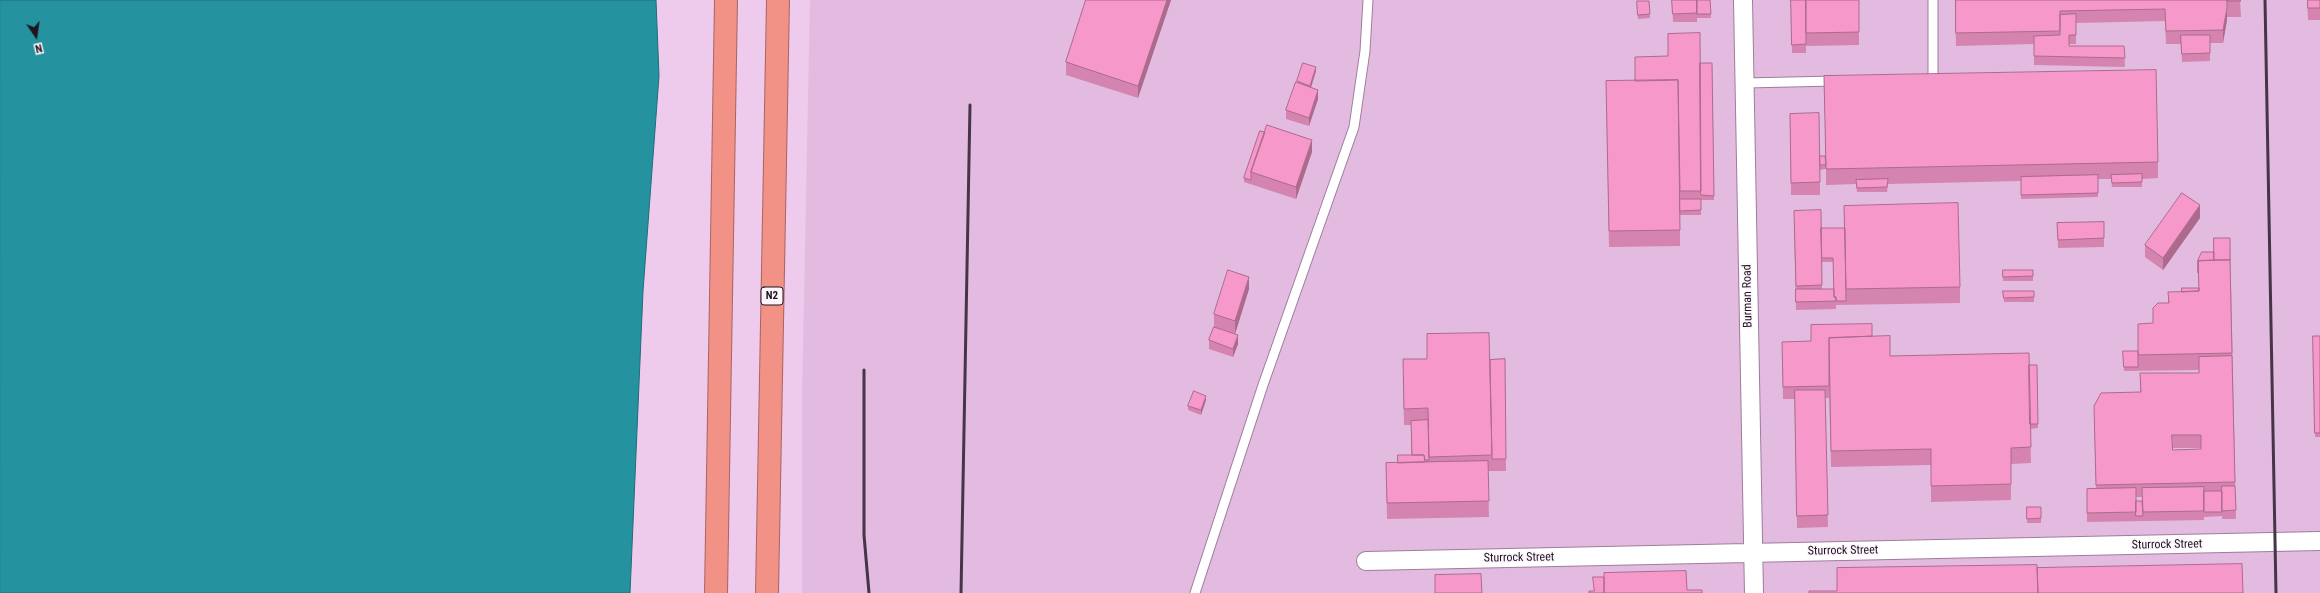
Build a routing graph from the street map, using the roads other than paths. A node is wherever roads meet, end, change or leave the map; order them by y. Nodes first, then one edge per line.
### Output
1 (726, 0) edge
2 (778, 0) edge
3 (1368, 0) edge
4 (1743, 0) edge
5 (1933, 0) edge
6 (1918, 80) edge
7 (1847, 81) edge
8 (1745, 83) junction
9 (2320, 542) edge
10 (1753, 553) junction
11 (1366, 562) dead end
12 (716, 593) edge
13 (767, 593) edge
14 (1195, 593) edge
15 (1754, 593) edge

1 - 12 highway
2 - 13 highway, N2
3 - 14 lane
4 - 8 street, Burman Road
5 - 6 lane
7 - 8 lane
8 - 10 street, Burman Road
9 - 10 street, Sturrock Street
10 - 11 street, Sturrock Street
10 - 15 street, Burman Road

